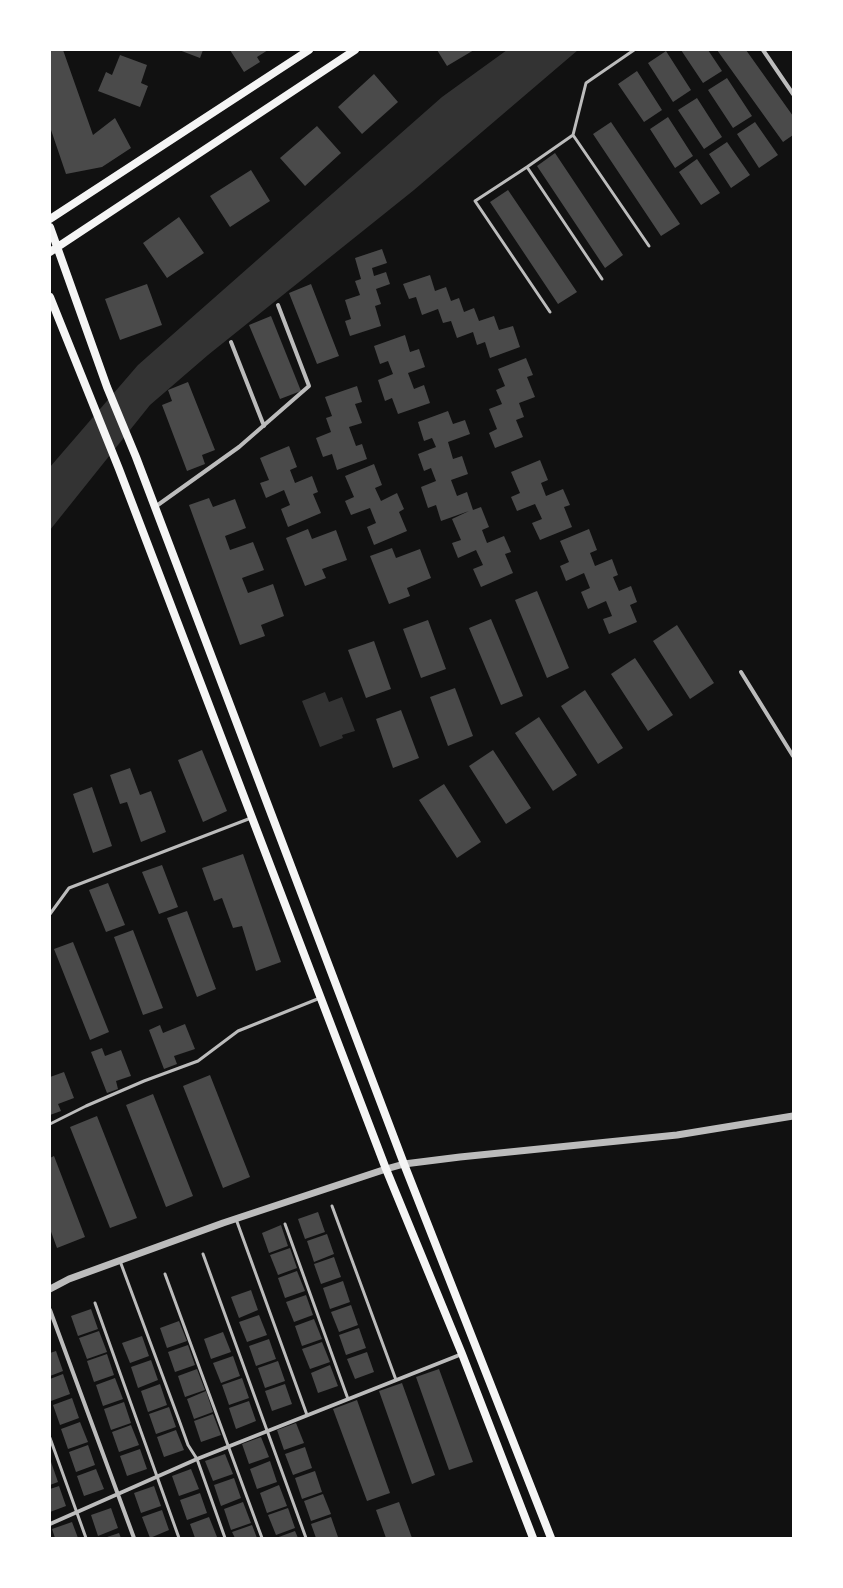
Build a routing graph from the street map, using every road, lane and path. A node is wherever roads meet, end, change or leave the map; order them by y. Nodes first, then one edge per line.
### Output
1 (309, 50) edge
2 (355, 50) edge
3 (634, 50) edge
4 (763, 50) edge
5 (793, 94) edge
6 (573, 135) junction
7 (527, 167) junction
8 (50, 219) edge
9 (50, 227) edge
10 (57, 246) junction
11 (649, 246) dead end
12 (50, 252) edge
13 (602, 279) dead end
14 (50, 297) edge
15 (278, 305) dead end
16 (550, 312) dead end
17 (231, 342) dead end
18 (264, 426) junction
19 (155, 507) junction
20 (741, 672) dead end
21 (793, 756) edge
22 (253, 818) junction
23 (50, 914) edge
24 (321, 997) junction
25 (793, 1116) edge
26 (50, 1124) edge
27 (404, 1164) junction
28 (386, 1169) junction
29 (332, 1206) dead end
30 (236, 1219) junction
31 (285, 1224) dead end
32 (203, 1254) dead end
33 (120, 1261) junction
34 (165, 1274) dead end
35 (50, 1289) edge
36 (95, 1303) dead end
37 (50, 1310) edge
38 (462, 1354) junction
39 (396, 1380) junction
40 (348, 1399) junction
41 (307, 1415) junction
42 (268, 1431) junction
43 (50, 1438) edge
44 (229, 1446) junction
45 (197, 1459) junction
46 (157, 1477) junction
47 (117, 1494) junction
48 (77, 1512) junction
49 (50, 1524) edge
50 (86, 1538) edge
51 (134, 1538) edge
52 (179, 1538) edge
53 (225, 1538) edge
54 (262, 1538) edge
55 (306, 1538) edge
56 (533, 1538) edge
57 (551, 1538) edge

1 - 8 main road
2 - 10 main road
3 - 6 lane
4 - 5 street
6 - 7 lane
6 - 11 lane
7 - 13 lane
7 - 16 lane
9 - 10 main road
10 - 12 main road
10 - 19 main road
14 - 22 main road
15 - 18 street
17 - 18 street
18 - 19 street
19 - 27 main road
20 - 21 street
22 - 23 lane
22 - 24 main road
24 - 26 lane
24 - 28 main road
25 - 27 street
27 - 28 street
27 - 57 main road
28 - 30 street
28 - 38 main road
29 - 39 lane
30 - 33 street
30 - 41 lane
31 - 40 lane
32 - 42 lane
33 - 35 street
33 - 45 lane
34 - 44 lane
36 - 46 lane
37 - 47 street
38 - 39 street
38 - 56 main road
39 - 40 street
40 - 41 street
41 - 42 street
42 - 44 street
42 - 55 lane
43 - 48 lane
44 - 45 street
44 - 54 lane
45 - 46 street
45 - 53 lane
46 - 47 street
46 - 52 lane
47 - 48 street
47 - 51 street
48 - 49 street
48 - 50 lane

